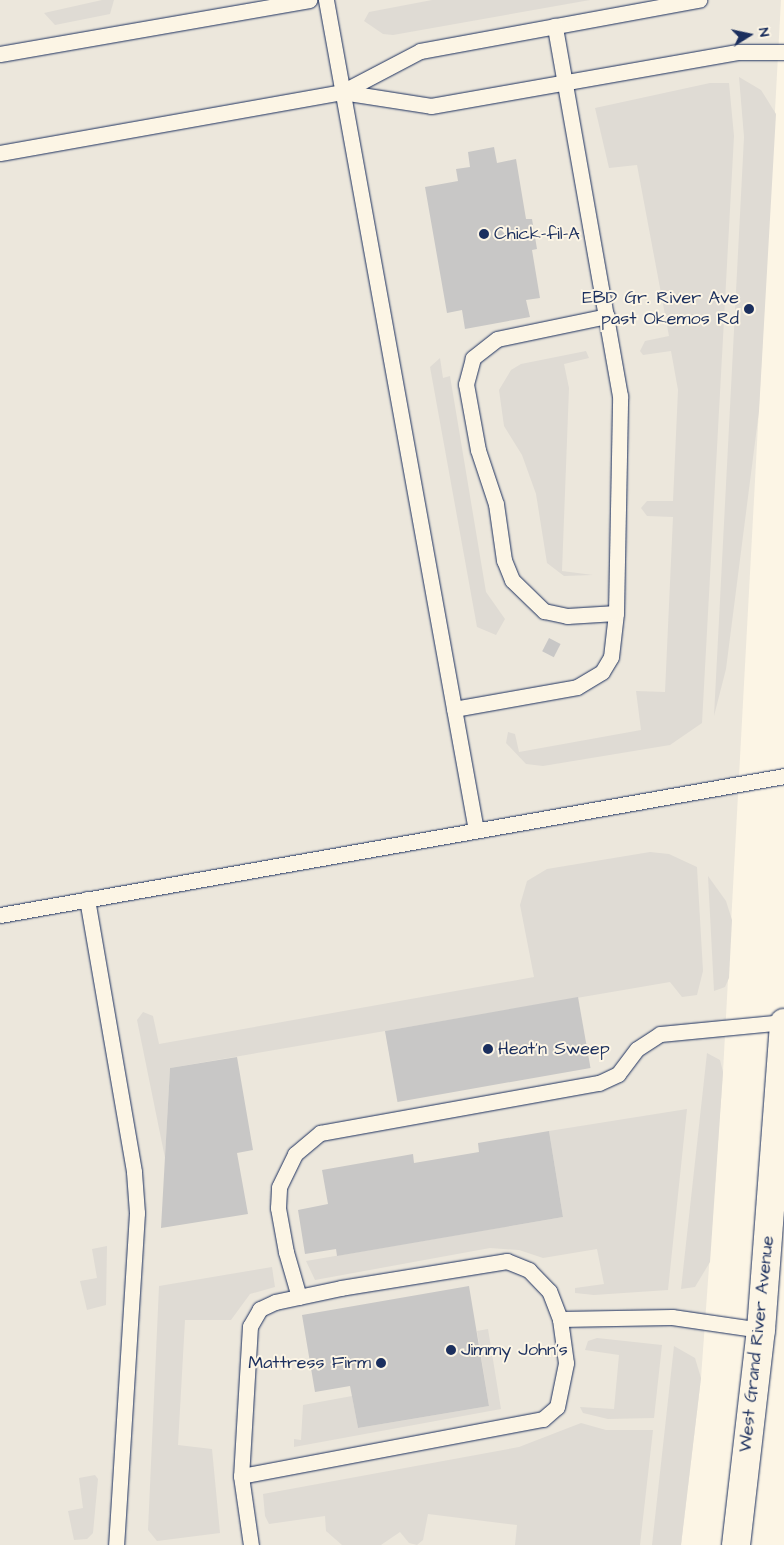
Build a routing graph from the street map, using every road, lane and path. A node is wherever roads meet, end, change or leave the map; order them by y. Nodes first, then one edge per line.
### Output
1 (309, 0) edge
2 (326, 0) edge
3 (699, 0) edge
4 (555, 26) junction
5 (784, 52) edge
6 (0, 54) edge
7 (565, 81) junction
8 (342, 92) junction
9 (0, 153) edge
10 (607, 316) junction
11 (616, 613) junction
12 (454, 709) junction
13 (784, 776) edge
14 (476, 830) junction
15 (87, 899) junction
16 (0, 915) edge
17 (784, 1022) edge
18 (782, 1071) edge
19 (299, 1297) junction
20 (560, 1319) junction
21 (761, 1330) junction
22 (241, 1476) junction
23 (116, 1545) edge
24 (251, 1545) edge
25 (736, 1545) edge

1 - 6 lane
2 - 8 lane
3 - 4 lane
4 - 7 lane
4 - 8 lane
5 - 7 lane
7 - 8 lane
7 - 10 lane
8 - 9 lane
8 - 12 lane
10 - 11 lane
10 - 11 lane
11 - 12 lane
12 - 14 lane
13 - 14 lane
14 - 15 lane
15 - 16 lane
15 - 23 lane
17 - 18 main road, West Grand River Avenue
17 - 19 lane
18 - 21 main road, West Grand River Avenue
19 - 20 lane
19 - 22 lane
20 - 21 lane
20 - 22 lane
21 - 25 main road, West Grand River Avenue
22 - 24 lane

